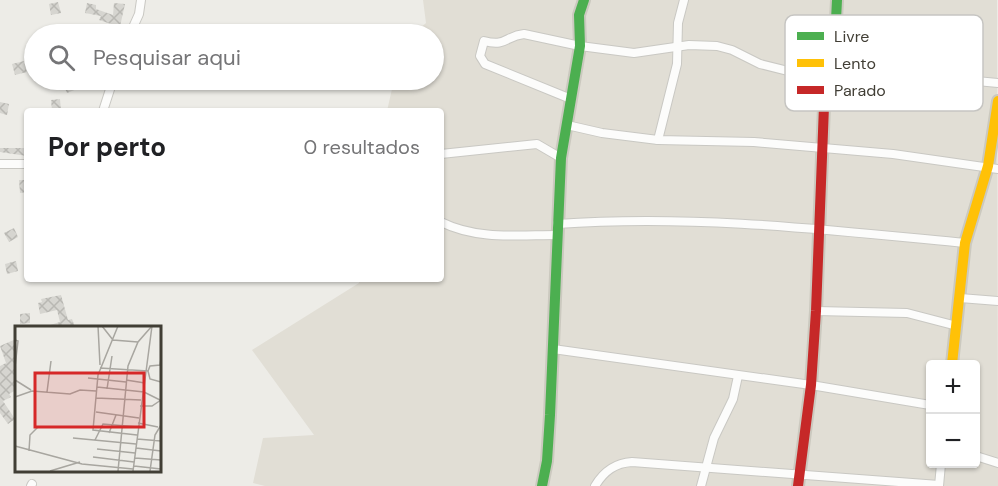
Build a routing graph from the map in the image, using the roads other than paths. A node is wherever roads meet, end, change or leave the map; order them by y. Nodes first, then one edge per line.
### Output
1 (141, 0) edge
2 (584, 0) edge
3 (684, 0) edge
4 (837, 0) edge
5 (836, 15) edge
6 (134, 24) edge
7 (580, 46) junction
8 (676, 46) junction
9 (785, 70) edge
10 (983, 82) edge
11 (998, 83) edge
12 (110, 90) edge
13 (571, 99) junction
14 (998, 101) edge
15 (104, 108) edge
16 (825, 111) edge
17 (567, 125) junction
18 (658, 140) junction
19 (822, 148) junction
20 (444, 154) edge
21 (561, 158) junction
22 (0, 164) edge
23 (24, 165) edge
24 (993, 168) edge
25 (444, 223) edge
26 (820, 228) junction
27 (557, 230) junction
28 (965, 243) junction
29 (960, 298) junction
30 (998, 301) edge
31 (816, 312) junction
32 (957, 326) junction
33 (553, 349) junction
34 (953, 360) edge
35 (738, 376) junction
36 (811, 385) junction
37 (926, 404) edge
38 (980, 458) edge
39 (998, 463) edge
40 (706, 467) junction
41 (941, 468) edge
42 (800, 474) junction
43 (939, 485) edge
44 (542, 486) edge
45 (595, 486) edge
46 (701, 486) edge
47 (798, 486) edge

1 - 6 street
2 - 7 street
3 - 8 street
4 - 5 street
7 - 8 street
7 - 13 street
7 - 13 street
8 - 9 street
8 - 18 street
10 - 11 street
12 - 15 street
13 - 17 street
14 - 24 street
16 - 19 street
17 - 18 street
17 - 21 street
18 - 19 street
19 - 24 street
19 - 26 street
20 - 21 street
21 - 27 street
22 - 23 street
24 - 28 street
25 - 27 street
26 - 27 street
26 - 28 street
26 - 31 street
27 - 33 street
28 - 29 street
29 - 30 street
29 - 32 street
31 - 32 street
31 - 36 street
32 - 34 street
33 - 35 street
33 - 44 street
35 - 36 street
35 - 40 street
36 - 37 street
36 - 42 street
38 - 39 street
40 - 42 street
40 - 45 street
40 - 46 street
41 - 43 street
42 - 43 street
42 - 47 street

